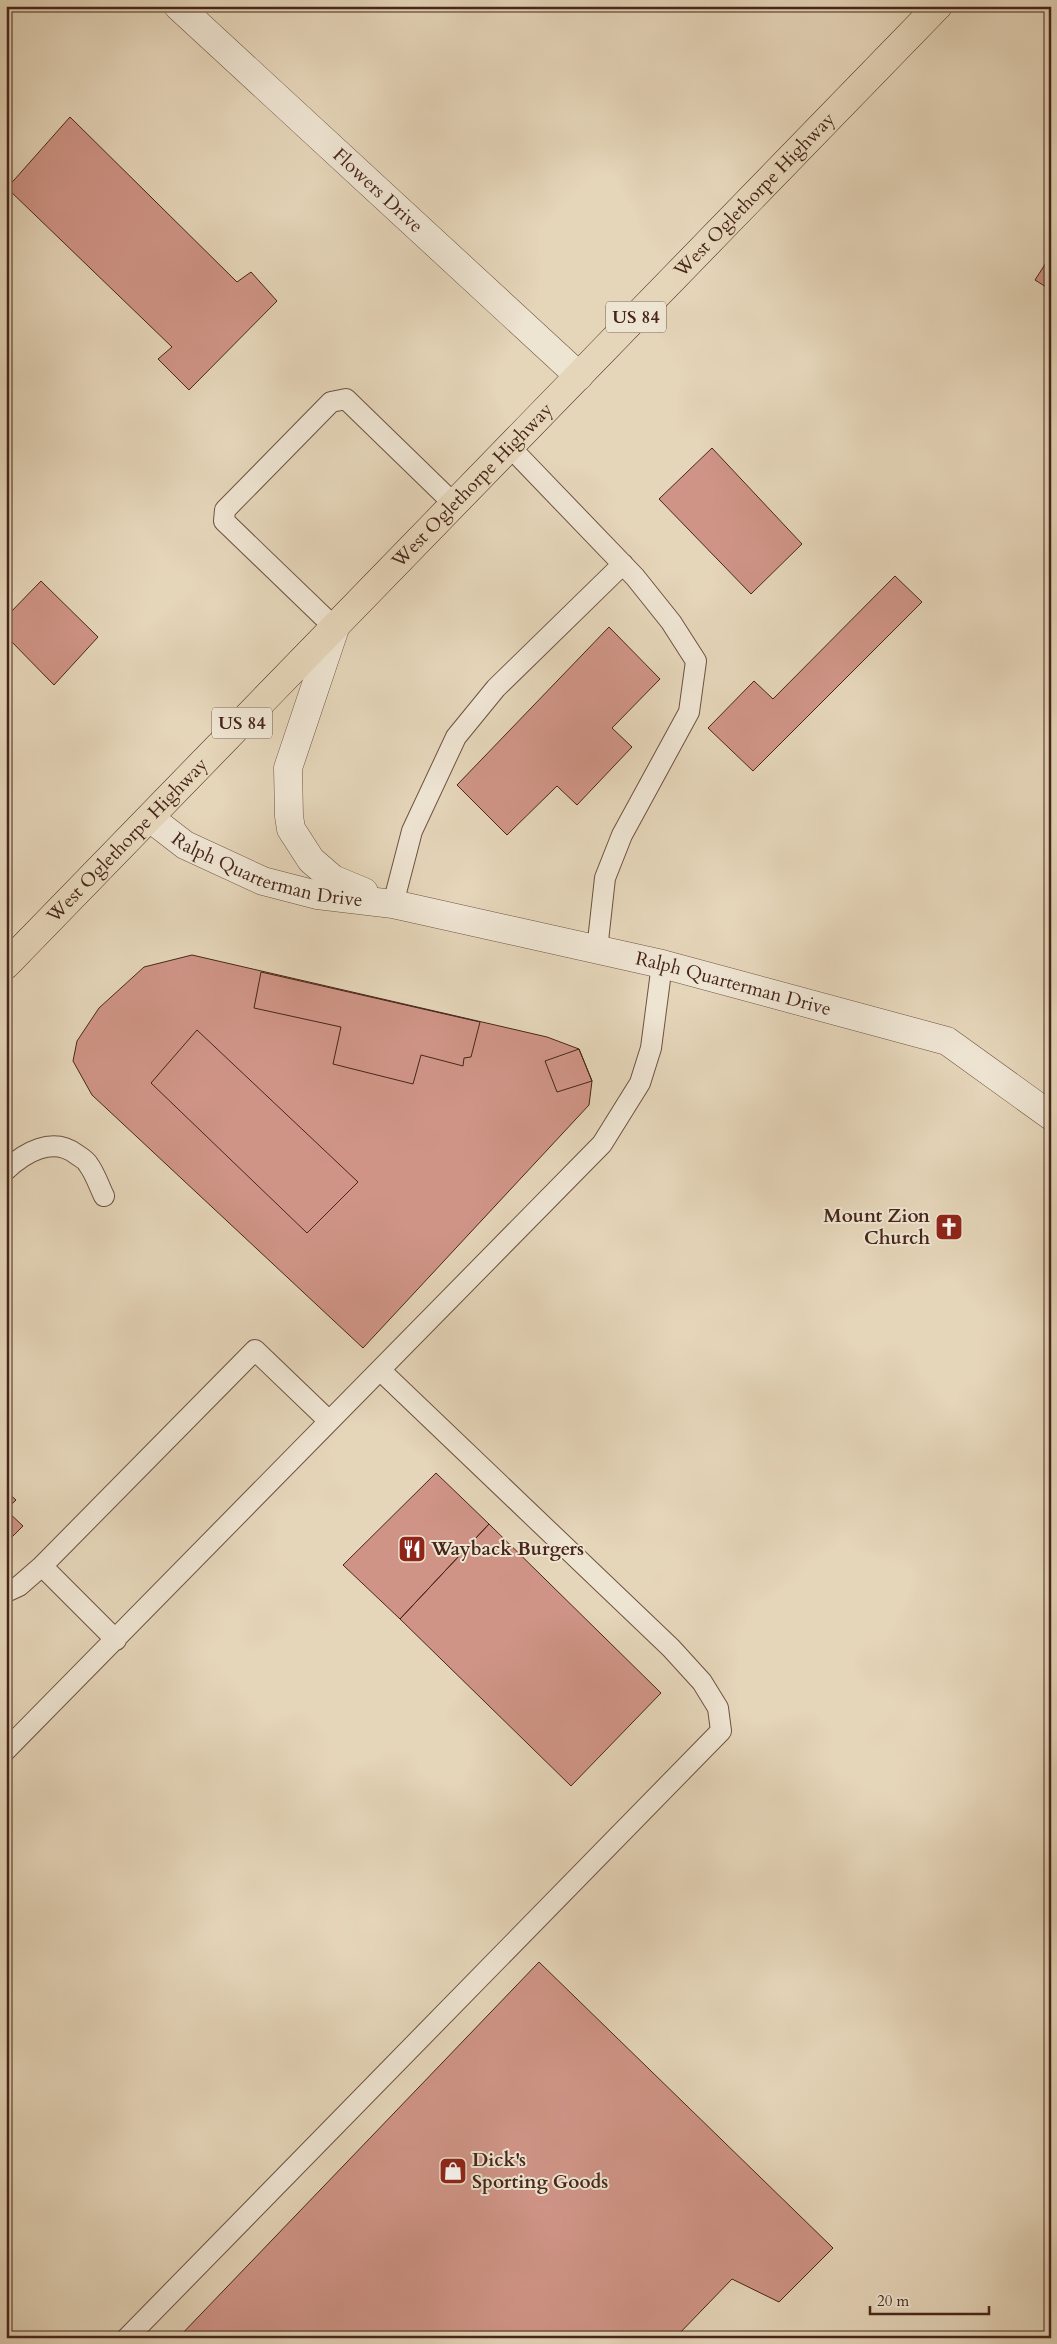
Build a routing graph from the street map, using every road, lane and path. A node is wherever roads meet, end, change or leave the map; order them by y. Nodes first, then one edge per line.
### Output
1 (178, 6) edge
2 (938, 6) edge
3 (579, 376) junction
4 (510, 447) junction
5 (454, 504) junction
6 (623, 564) junction
7 (334, 628) junction
8 (150, 818) junction
9 (393, 904) junction
10 (597, 950) junction
11 (662, 964) junction
12 (6, 965) edge
13 (1051, 1116) edge
14 (6, 1170) edge
15 (104, 1196) dead end
16 (380, 1370) junction
17 (329, 1421) junction
18 (42, 1566) junction
19 (6, 1592) edge
20 (116, 1640) junction
21 (6, 1750) edge
22 (127, 2338) edge

1 - 3 street, Flowers Drive
2 - 3 highway, West Oglethorpe Highway / US 84
3 - 4 highway, West Oglethorpe Highway / US 84
4 - 5 highway, West Oglethorpe Highway / US 84
4 - 6 lane
5 - 7 highway, West Oglethorpe Highway / US 84
5 - 7 lane
6 - 9 lane
6 - 10 lane
7 - 8 highway, West Oglethorpe Highway / US 84
7 - 9 street, Ralph Quarterman Drive
8 - 9 street, Ralph Quarterman Drive
8 - 12 highway, West Oglethorpe Highway / US 84
9 - 10 street, Ralph Quarterman Drive
10 - 11 street, Ralph Quarterman Drive
11 - 13 street, Ralph Quarterman Drive
11 - 16 lane
14 - 15 lane
16 - 17 lane
16 - 22 lane
17 - 18 lane
17 - 20 lane
18 - 19 lane
18 - 20 lane
20 - 21 lane

